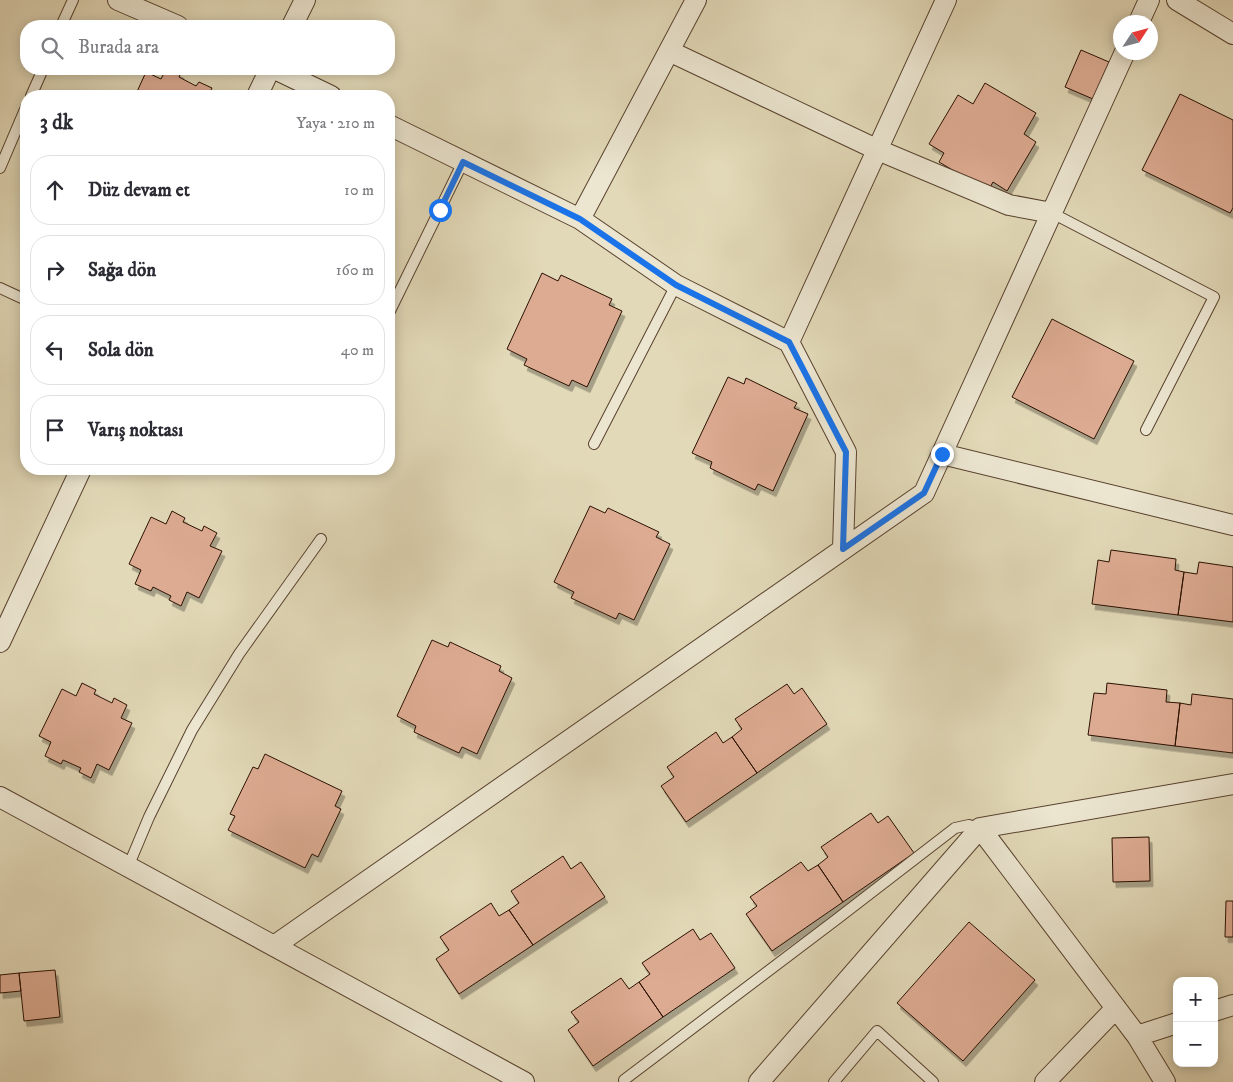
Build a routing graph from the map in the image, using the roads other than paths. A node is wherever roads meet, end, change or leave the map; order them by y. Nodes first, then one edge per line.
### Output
1 (73, 0) edge
2 (118, 0) edge
3 (305, 0) edge
4 (696, 0) edge
5 (946, 0) edge
6 (1149, 0) edge
7 (1177, 0) edge
8 (1142, 15) edge
9 (65, 20) edge
10 (164, 20) edge
11 (295, 20) edge
12 (1233, 34) edge
13 (669, 51) junction
14 (1121, 60) edge
15 (40, 75) edge
16 (267, 75) edge
17 (287, 75) edge
18 (34, 90) edge
19 (260, 90) edge
20 (319, 90) edge
21 (20, 121) edge
22 (395, 128) edge
23 (878, 150) junction
24 (463, 162) junction
25 (0, 168) edge
26 (1052, 213) junction
27 (580, 219) junction
28 (676, 285) junction
29 (0, 288) edge
30 (20, 297) edge
31 (395, 301) edge
32 (789, 342) junction
33 (1146, 430) dead end
34 (594, 444) dead end
35 (942, 454) junction
36 (79, 475) edge
37 (1233, 525) edge
38 (321, 539) dead end
39 (843, 549) junction
40 (0, 642) edge
41 (1233, 784) edge
42 (0, 797) edge
43 (980, 828) junction
44 (128, 867) junction
45 (274, 946) junction
46 (1233, 1006) edge
47 (1116, 1008) junction
48 (1218, 1010) edge
49 (1173, 1024) edge
50 (1137, 1036) junction
51 (624, 1080) dead end
52 (524, 1082) edge
53 (759, 1082) edge
54 (834, 1082) edge
55 (933, 1082) edge
56 (1045, 1082) edge
57 (1165, 1082) edge

1 - 9 lane
2 - 10 street
3 - 11 street
4 - 13 street
5 - 23 street
6 - 8 street
7 - 12 street
13 - 23 street
13 - 27 street
14 - 26 street
15 - 18 lane
16 - 19 street
17 - 20 street
21 - 25 lane
22 - 24 street
23 - 26 street
23 - 32 street
24 - 27 street
24 - 31 lane
26 - 33 lane
26 - 35 street
27 - 28 street
28 - 32 street
28 - 34 lane
29 - 30 lane
32 - 39 street
35 - 37 street
35 - 39 street
36 - 40 street
38 - 44 lane
39 - 45 street
41 - 43 street
42 - 44 street
43 - 47 street
43 - 51 lane
43 - 53 street
44 - 45 street
45 - 52 street
46 - 48 street
47 - 50 street
47 - 56 street
49 - 50 street
50 - 57 street
54 - 55 lane

